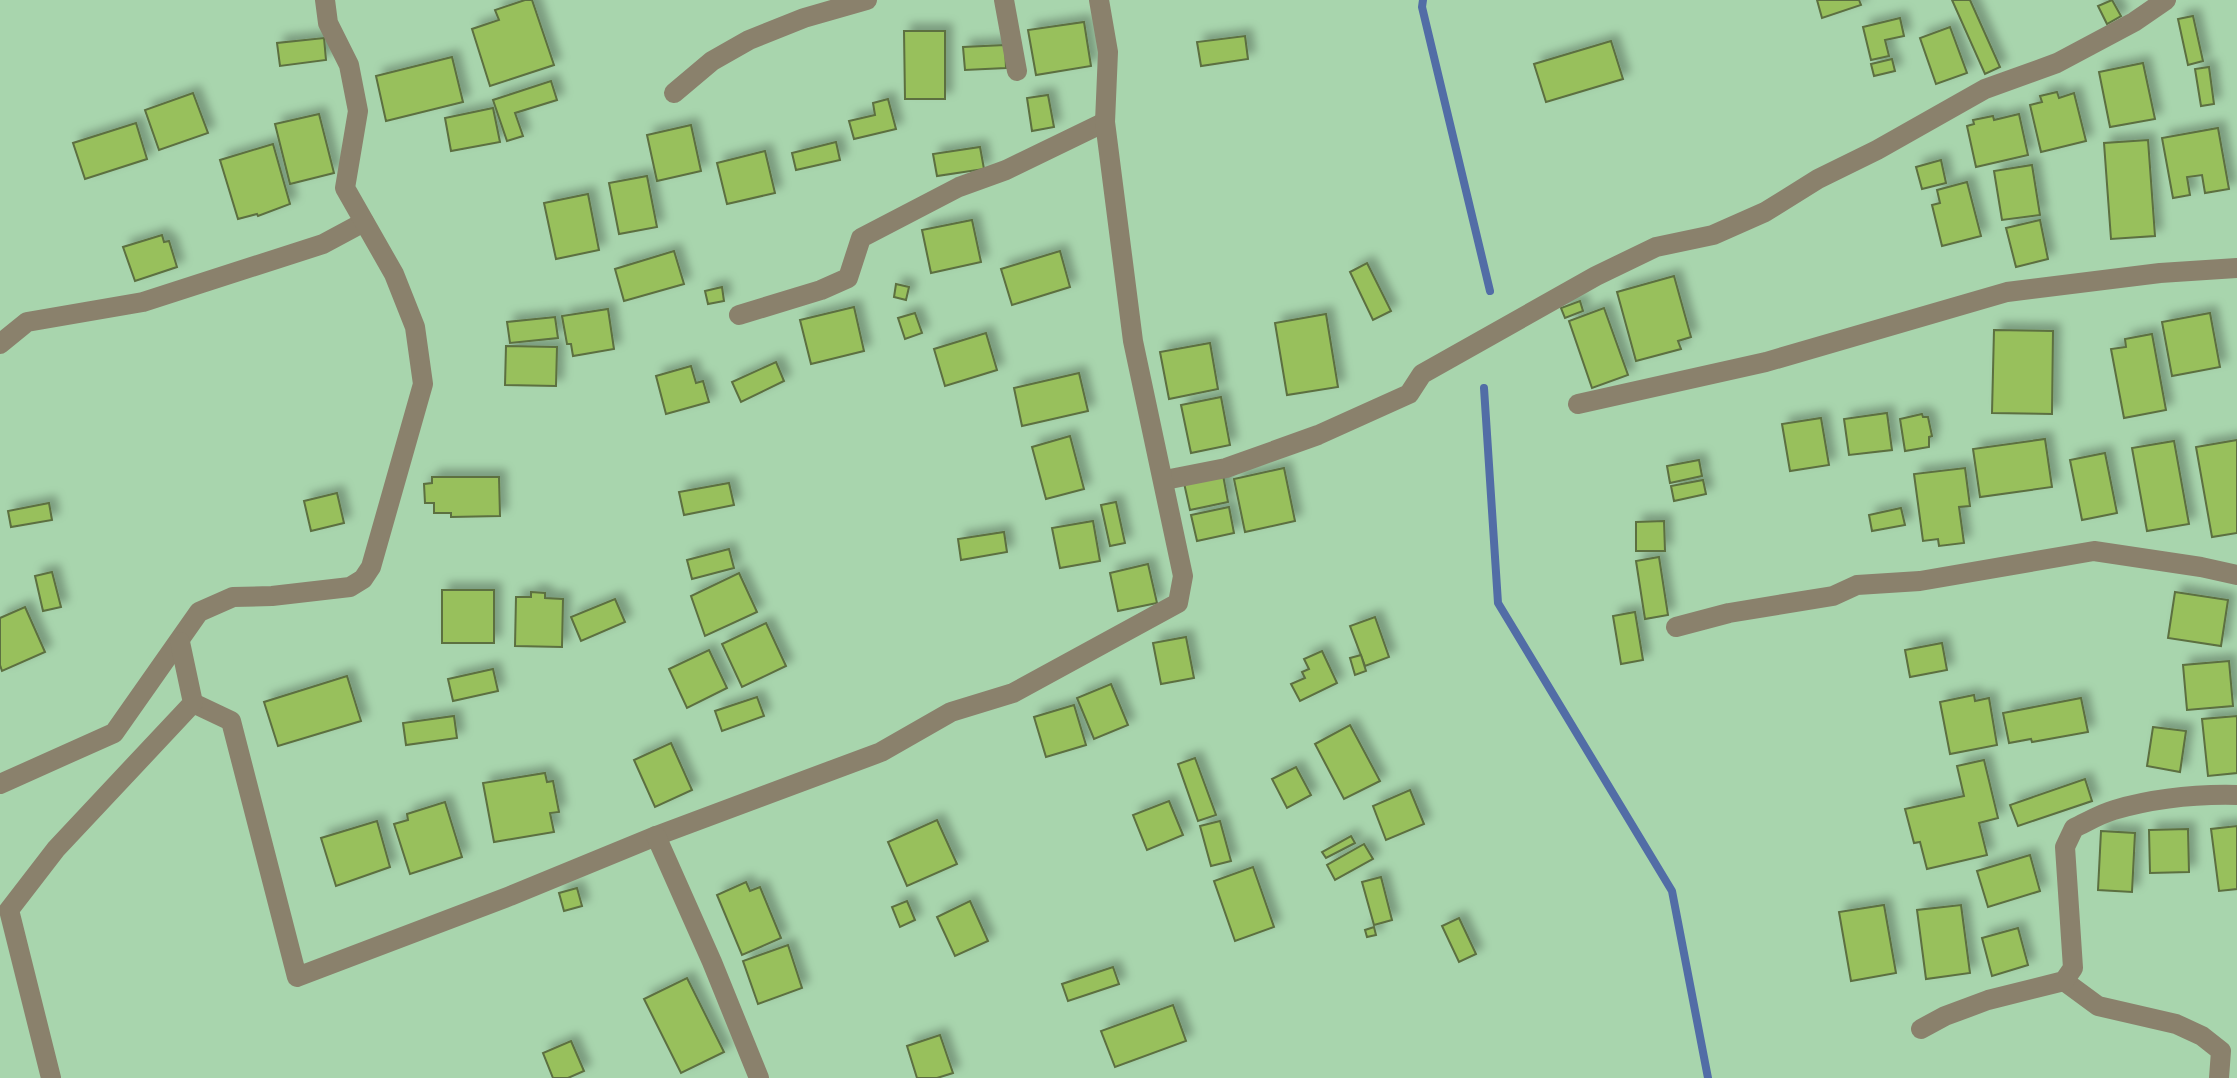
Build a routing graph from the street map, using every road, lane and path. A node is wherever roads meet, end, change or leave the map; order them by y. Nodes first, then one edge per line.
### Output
1 (325, 0) edge
2 (867, 0) edge
3 (1004, 0) edge
4 (1099, 0) edge
5 (2166, 0) edge
6 (1017, 71) dead end
7 (674, 93) dead end
8 (1105, 122) junction
9 (364, 222) junction
10 (2237, 268) edge
11 (739, 315) dead end
12 (0, 344) edge
13 (1578, 404) dead end
14 (1165, 480) junction
15 (2237, 575) edge
16 (1676, 627) dead end
17 (180, 642) junction
18 (193, 703) junction
19 (0, 784) edge
20 (2237, 795) edge
21 (656, 836) junction
22 (2064, 981) junction
23 (1921, 1029) dead end
24 (51, 1078) edge
25 (759, 1078) edge
26 (2219, 1078) edge

1 - 9 street
2 - 7 street
3 - 6 street
4 - 8 street
5 - 14 street
8 - 11 street
8 - 14 street
9 - 12 street
9 - 17 street
10 - 13 street
14 - 21 street
15 - 16 street
17 - 18 street
17 - 19 street
18 - 21 street
18 - 24 street
20 - 22 street
21 - 25 street
22 - 23 street
22 - 26 street

